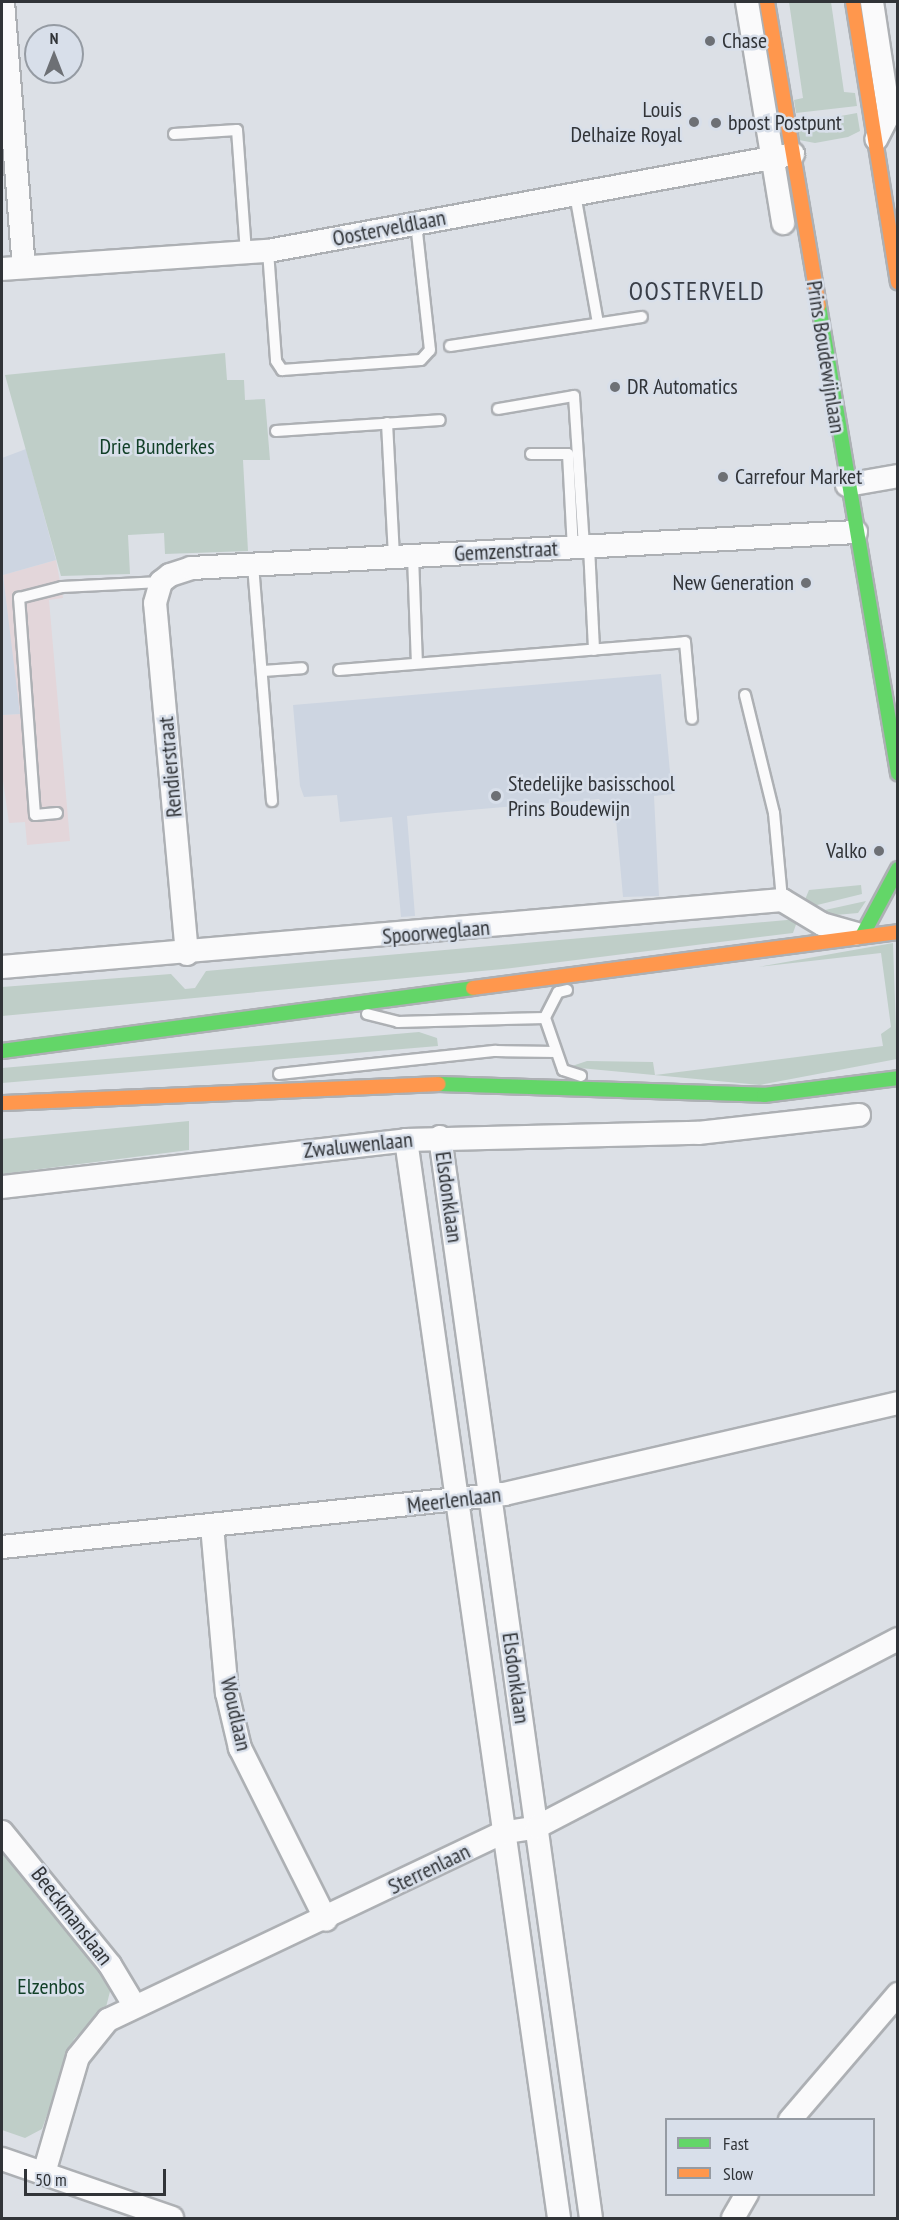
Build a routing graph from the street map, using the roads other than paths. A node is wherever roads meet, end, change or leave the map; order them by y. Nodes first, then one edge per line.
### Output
1 (3, 2) edge
2 (747, 2) edge
3 (767, 2) edge
4 (853, 2) edge
5 (872, 2) edge
6 (174, 134) dead end
7 (887, 136) edge
8 (782, 156) junction
9 (574, 194) junction
10 (416, 222) junction
11 (783, 223) dead end
12 (268, 251) junction
13 (246, 252) junction
14 (13, 268) edge
15 (897, 282) edge
16 (642, 317) dead end
17 (598, 323) junction
18 (450, 346) dead end
19 (498, 409) dead end
20 (440, 420) dead end
21 (387, 423) junction
22 (276, 431) dead end
23 (531, 454) dead end
24 (897, 476) edge
25 (847, 484) junction
26 (856, 532) junction
27 (582, 547) junction
28 (403, 557) junction
29 (253, 565) junction
30 (161, 582) junction
31 (594, 650) junction
32 (417, 663) junction
33 (302, 668) dead end
34 (263, 670) junction
35 (339, 670) dead end
36 (745, 695) dead end
37 (692, 719) dead end
38 (897, 773) edge
39 (272, 801) dead end
40 (57, 813) dead end
41 (897, 869) edge
42 (782, 900) junction
43 (897, 932) edge
44 (862, 936) junction
45 (187, 954) junction
46 (2, 967) edge
47 (600, 971) junction
48 (338, 1006) junction
49 (546, 1018) junction
50 (2, 1038) edge
51 (71, 1042) junction
52 (2, 1051) edge
53 (556, 1053) junction
54 (897, 1078) edge
55 (856, 1085) junction
56 (233, 1088) junction
57 (607, 1092) junction
58 (897, 1095) edge
59 (2, 1103) edge
60 (859, 1115) dead end
61 (440, 1137) junction
62 (406, 1140) junction
63 (2, 1187) edge
64 (897, 1403) edge
65 (491, 1496) junction
66 (455, 1501) junction
67 (212, 1526) junction
68 (2, 1547) edge
69 (897, 1639) edge
70 (537, 1827) junction
71 (2, 1832) edge
72 (501, 1833) junction
73 (326, 1920) junction
74 (897, 1994) edge
75 (135, 2005) junction
76 (792, 2118) edge
77 (2, 2159) edge
78 (44, 2173) junction
79 (746, 2196) edge
80 (172, 2218) edge
81 (559, 2218) edge
82 (591, 2218) edge
83 (733, 2218) edge

1 - 14 street
2 - 8 street, Prins Boudewijnlaan
3 - 8 main road, Prins Boudewijnlaan
4 - 7 main road
5 - 7 street
6 - 13 lane
7 - 15 main road
8 - 9 street, Oosterveldlaan
8 - 11 street, Prins Boudewijnlaan
8 - 25 main road, Prins Boudewijnlaan
9 - 10 street, Oosterveldlaan
9 - 17 lane
10 - 12 street, Oosterveldlaan
10 - 12 lane
12 - 13 street, Oosterveldlaan
13 - 14 street, Oosterveldlaan
16 - 17 lane
17 - 18 lane
19 - 27 lane
20 - 21 lane
21 - 22 lane
21 - 28 lane
23 - 27 lane
24 - 25 street
25 - 26 main road, Prins Boudewijnlaan
26 - 27 street, Gemzenstraat
26 - 38 main road, Prins Boudewijnlaan
27 - 28 street, Gemzenstraat
27 - 31 lane
28 - 29 street, Gemzenstraat
28 - 32 lane
29 - 30 street, Gemzenstraat
29 - 34 lane
30 - 40 lane
30 - 45 street, Rendierstraat
31 - 32 lane
31 - 37 lane
32 - 35 lane
33 - 34 lane
34 - 39 lane
36 - 42 lane
41 - 44 main road
42 - 44 street
42 - 45 street, Spoorweglaan
43 - 44 main road
44 - 47 main road
45 - 46 street, Spoorweglaan
47 - 48 main road
47 - 49 lane
48 - 49 lane
48 - 51 main road
49 - 53 lane
50 - 51 main road
51 - 52 main road
53 - 56 lane
53 - 57 lane
54 - 55 main road
55 - 57 main road
55 - 58 main road
56 - 57 main road
56 - 59 main road
60 - 61 street, Zwaluwenlaan
61 - 62 street, Zwaluwenlaan
61 - 65 street, Elsdonklaan
62 - 63 street, Zwaluwenlaan
62 - 66 street, Elsdonklaan
64 - 65 street, Meerlenlaan
65 - 66 street, Meerlenlaan
65 - 70 street, Elsdonklaan
66 - 67 street, Meerlenlaan
66 - 72 street, Elsdonklaan
67 - 68 street, Meerlenlaan
67 - 73 street, Woudlaan
69 - 70 street, Sterrenlaan
70 - 72 street, Sterrenlaan
70 - 82 street, Elsdonklaan
71 - 75 street, Beeckmanslaan
72 - 73 street, Sterrenlaan
72 - 81 street, Elsdonklaan
73 - 75 street, Sterrenlaan
74 - 76 street
75 - 78 street, Sterrenlaan
77 - 78 street
78 - 80 street
79 - 83 street

